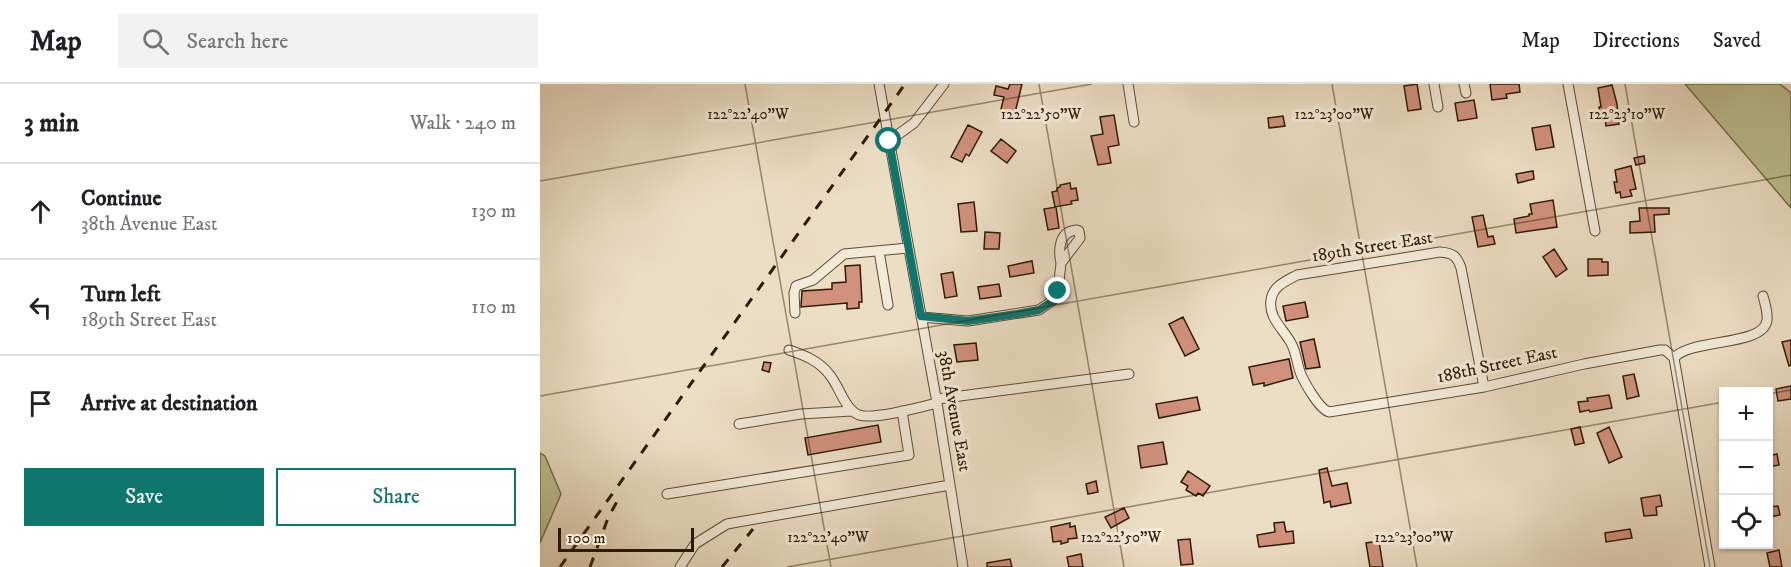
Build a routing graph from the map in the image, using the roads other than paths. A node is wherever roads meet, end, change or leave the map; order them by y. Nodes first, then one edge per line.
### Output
1 (879, 84) edge
2 (944, 84) edge
3 (1128, 84) edge
4 (1434, 84) edge
5 (1568, 84) edge
6 (1438, 107) dead end
7 (1134, 122) dead end
8 (889, 141) junction
9 (1595, 231) dead end
10 (908, 248) junction
11 (879, 251) junction
12 (1061, 264) dead end
13 (1763, 296) dead end
14 (888, 305) dead end
15 (795, 313) dead end
16 (921, 316) junction
17 (789, 350) dead end
18 (1674, 358) junction
19 (1129, 374) dead end
20 (1484, 387) junction
21 (937, 401) junction
22 (852, 411) junction
23 (902, 411) junction
24 (1324, 411) joint
25 (739, 424) dead end
26 (950, 484) junction
27 (667, 494) dead end
28 (680, 567) edge
29 (963, 567) edge
30 (1710, 567) edge

1 - 8 street, 38th Avenue East
2 - 8 street
3 - 7 street
4 - 6 street
5 - 9 street
8 - 10 street, 38th Avenue East
10 - 11 street
10 - 16 street, 38th Avenue East
11 - 14 street
11 - 15 street
12 - 16 street
13 - 18 street
16 - 21 street, 38th Avenue East
17 - 22 street
18 - 20 street, 188th Street East
18 - 30 street
19 - 21 street
20 - 24 street, 188th Street East
20 - 24 street, 189th Street East
21 - 23 street
21 - 26 street, 38th Avenue East
22 - 23 street
22 - 25 street
23 - 27 street
26 - 28 street
26 - 29 street, 38th Avenue East

